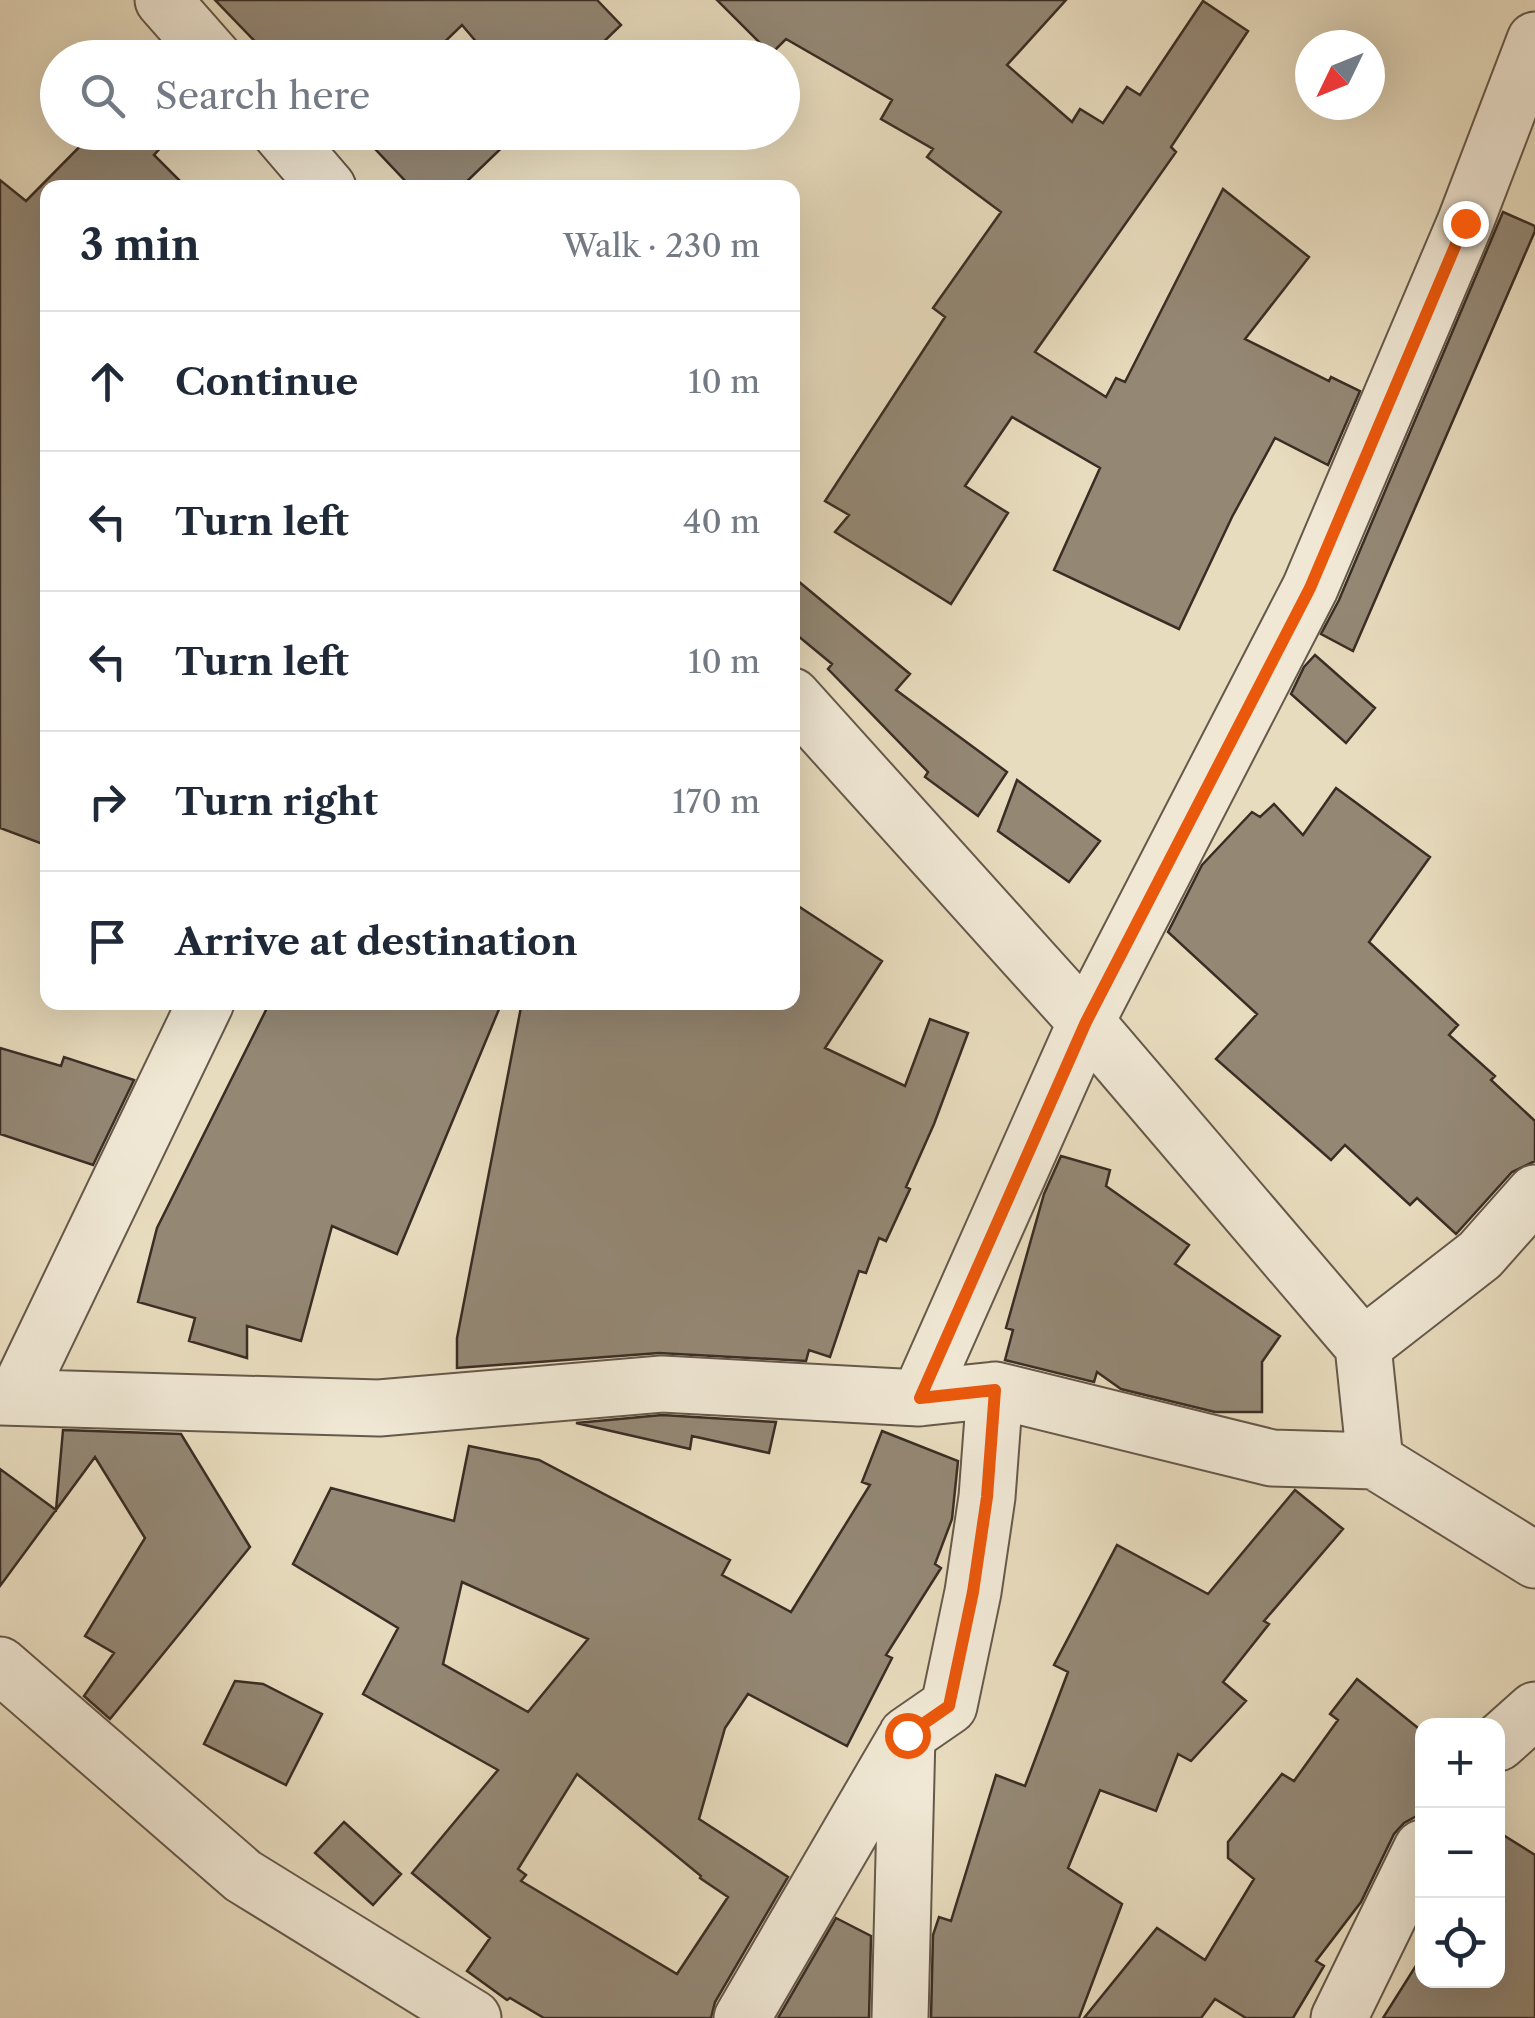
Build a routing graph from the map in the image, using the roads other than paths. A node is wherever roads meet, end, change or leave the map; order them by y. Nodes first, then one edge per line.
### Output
1 (163, 0) edge
2 (198, 40) edge
3 (1535, 40) edge
4 (295, 150) edge
5 (321, 180) edge
6 (800, 705) edge
7 (202, 1010) edge
8 (1086, 1022) junction
9 (1535, 1193) edge
10 (1363, 1346) junction
11 (995, 1390) junction
12 (9, 1396) edge
13 (920, 1398) junction
14 (1374, 1461) junction
15 (1535, 1560) edge
16 (0, 1665) edge
17 (1535, 1710) edge
18 (907, 1735) junction
19 (1505, 1737) edge
20 (1415, 1863) edge
21 (473, 2018) edge
22 (742, 2018) edge
23 (900, 2018) edge
24 (1340, 2018) edge

1 - 2 street
3 - 8 street
4 - 5 street
6 - 8 street
7 - 12 street
8 - 10 street
8 - 13 street
9 - 10 street
10 - 14 street
11 - 13 street
11 - 14 street
11 - 18 street
12 - 13 street
14 - 15 street
16 - 21 street
17 - 19 street
18 - 22 street
18 - 23 street
20 - 24 street

